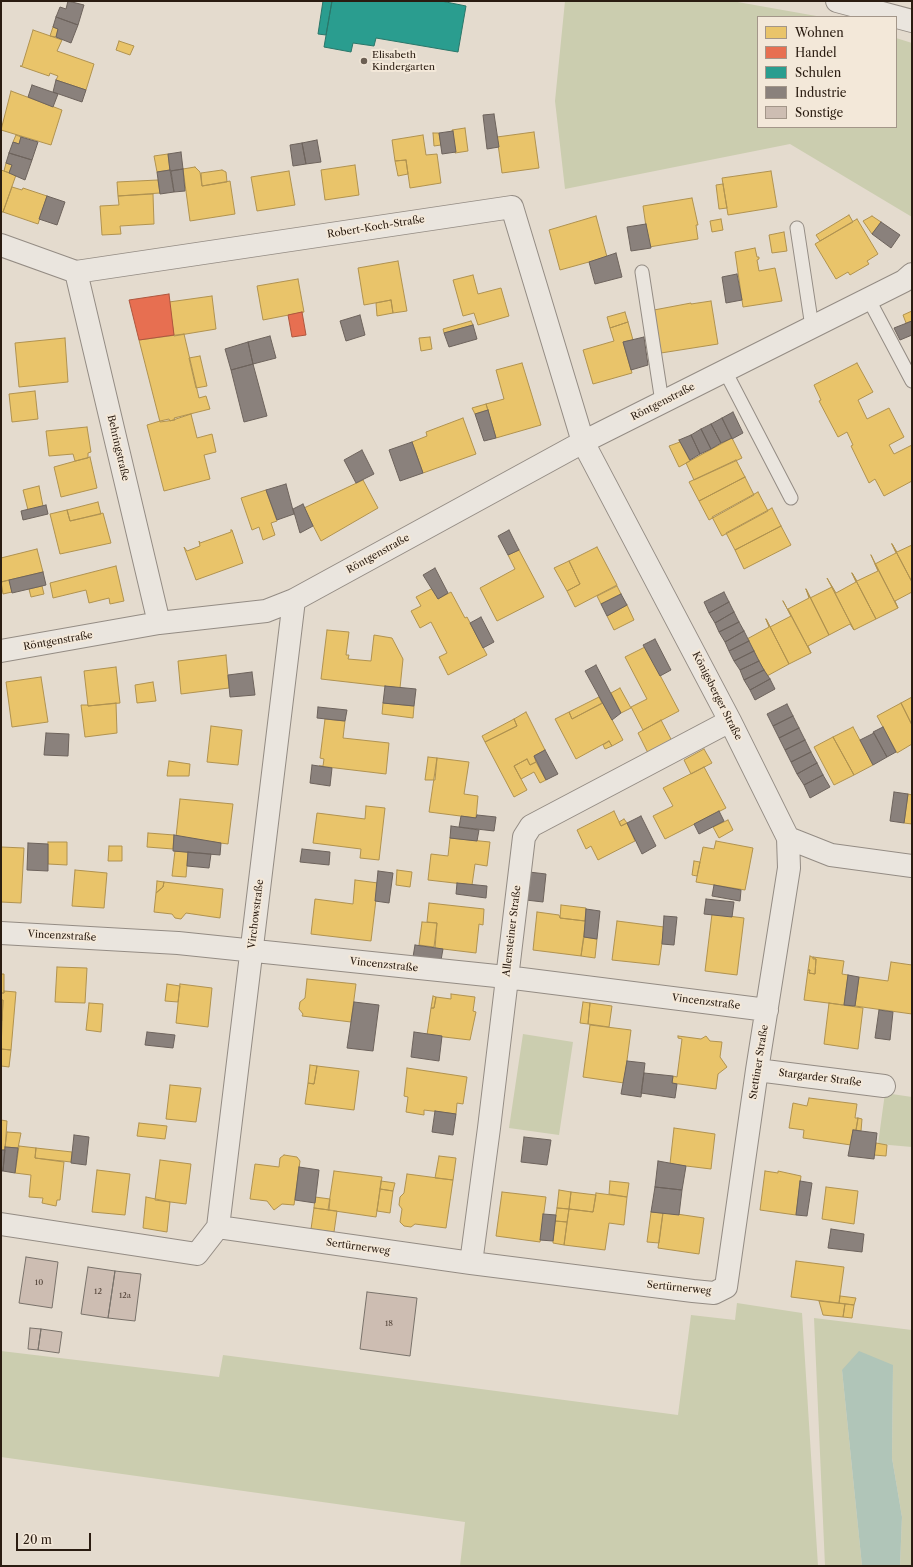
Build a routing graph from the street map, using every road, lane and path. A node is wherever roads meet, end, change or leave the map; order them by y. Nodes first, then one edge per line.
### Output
1 (837, 1) edge
2 (893, 16) edge
3 (897, 17) edge
4 (912, 21) edge
5 (797, 228) dead end
6 (1, 245) edge
7 (76, 272) junction
8 (642, 272) dead end
9 (912, 274) edge
10 (868, 298) junction
11 (812, 327) junction
12 (725, 371) junction
13 (912, 381) edge
14 (662, 402) junction
15 (583, 442) junction
16 (791, 498) dead end
17 (294, 600) junction
18 (159, 624) junction
19 (1, 651) edge
20 (730, 721) junction
21 (788, 838) junction
22 (912, 866) edge
23 (1, 933) edge
24 (252, 952) junction
25 (506, 977) junction
26 (767, 1010) junction
27 (757, 1070) junction
28 (884, 1086) dead end
29 (1, 1224) edge
30 (218, 1227) junction
31 (471, 1263) junction
32 (726, 1287) joint

1 - 2 street
3 - 4 street
5 - 11 lane
6 - 7 street, Robert-Koch-Straße
7 - 15 street, Robert-Koch-Straße
7 - 18 street, Behringstraße
8 - 14 lane
9 - 10 street, Röntgenstraße
10 - 11 street, Röntgenstraße
10 - 13 lane
11 - 12 street, Röntgenstraße
12 - 14 street, Röntgenstraße
12 - 16 lane
14 - 15 street, Röntgenstraße
15 - 17 street, Röntgenstraße
15 - 20 street, Königsberger Straße
17 - 18 street, Röntgenstraße
17 - 24 street, Virchowstraße
18 - 19 street, Röntgenstraße
20 - 21 street, Königsberger Straße
20 - 25 street, Allensteiner Straße
21 - 22 street
21 - 26 street, Stettiner Straße
23 - 24 street, Vincenzstraße
24 - 25 street, Vincenzstraße
24 - 30 street, Virchowstraße
25 - 26 street, Vincenzstraße
25 - 31 street, Allensteiner Straße
26 - 27 street, Stettiner Straße
27 - 28 street, Stargarder Straße
27 - 32 street, Stettiner Straße
29 - 30 street
30 - 31 street, Sertürnerweg
31 - 32 street, Sertürnerweg

